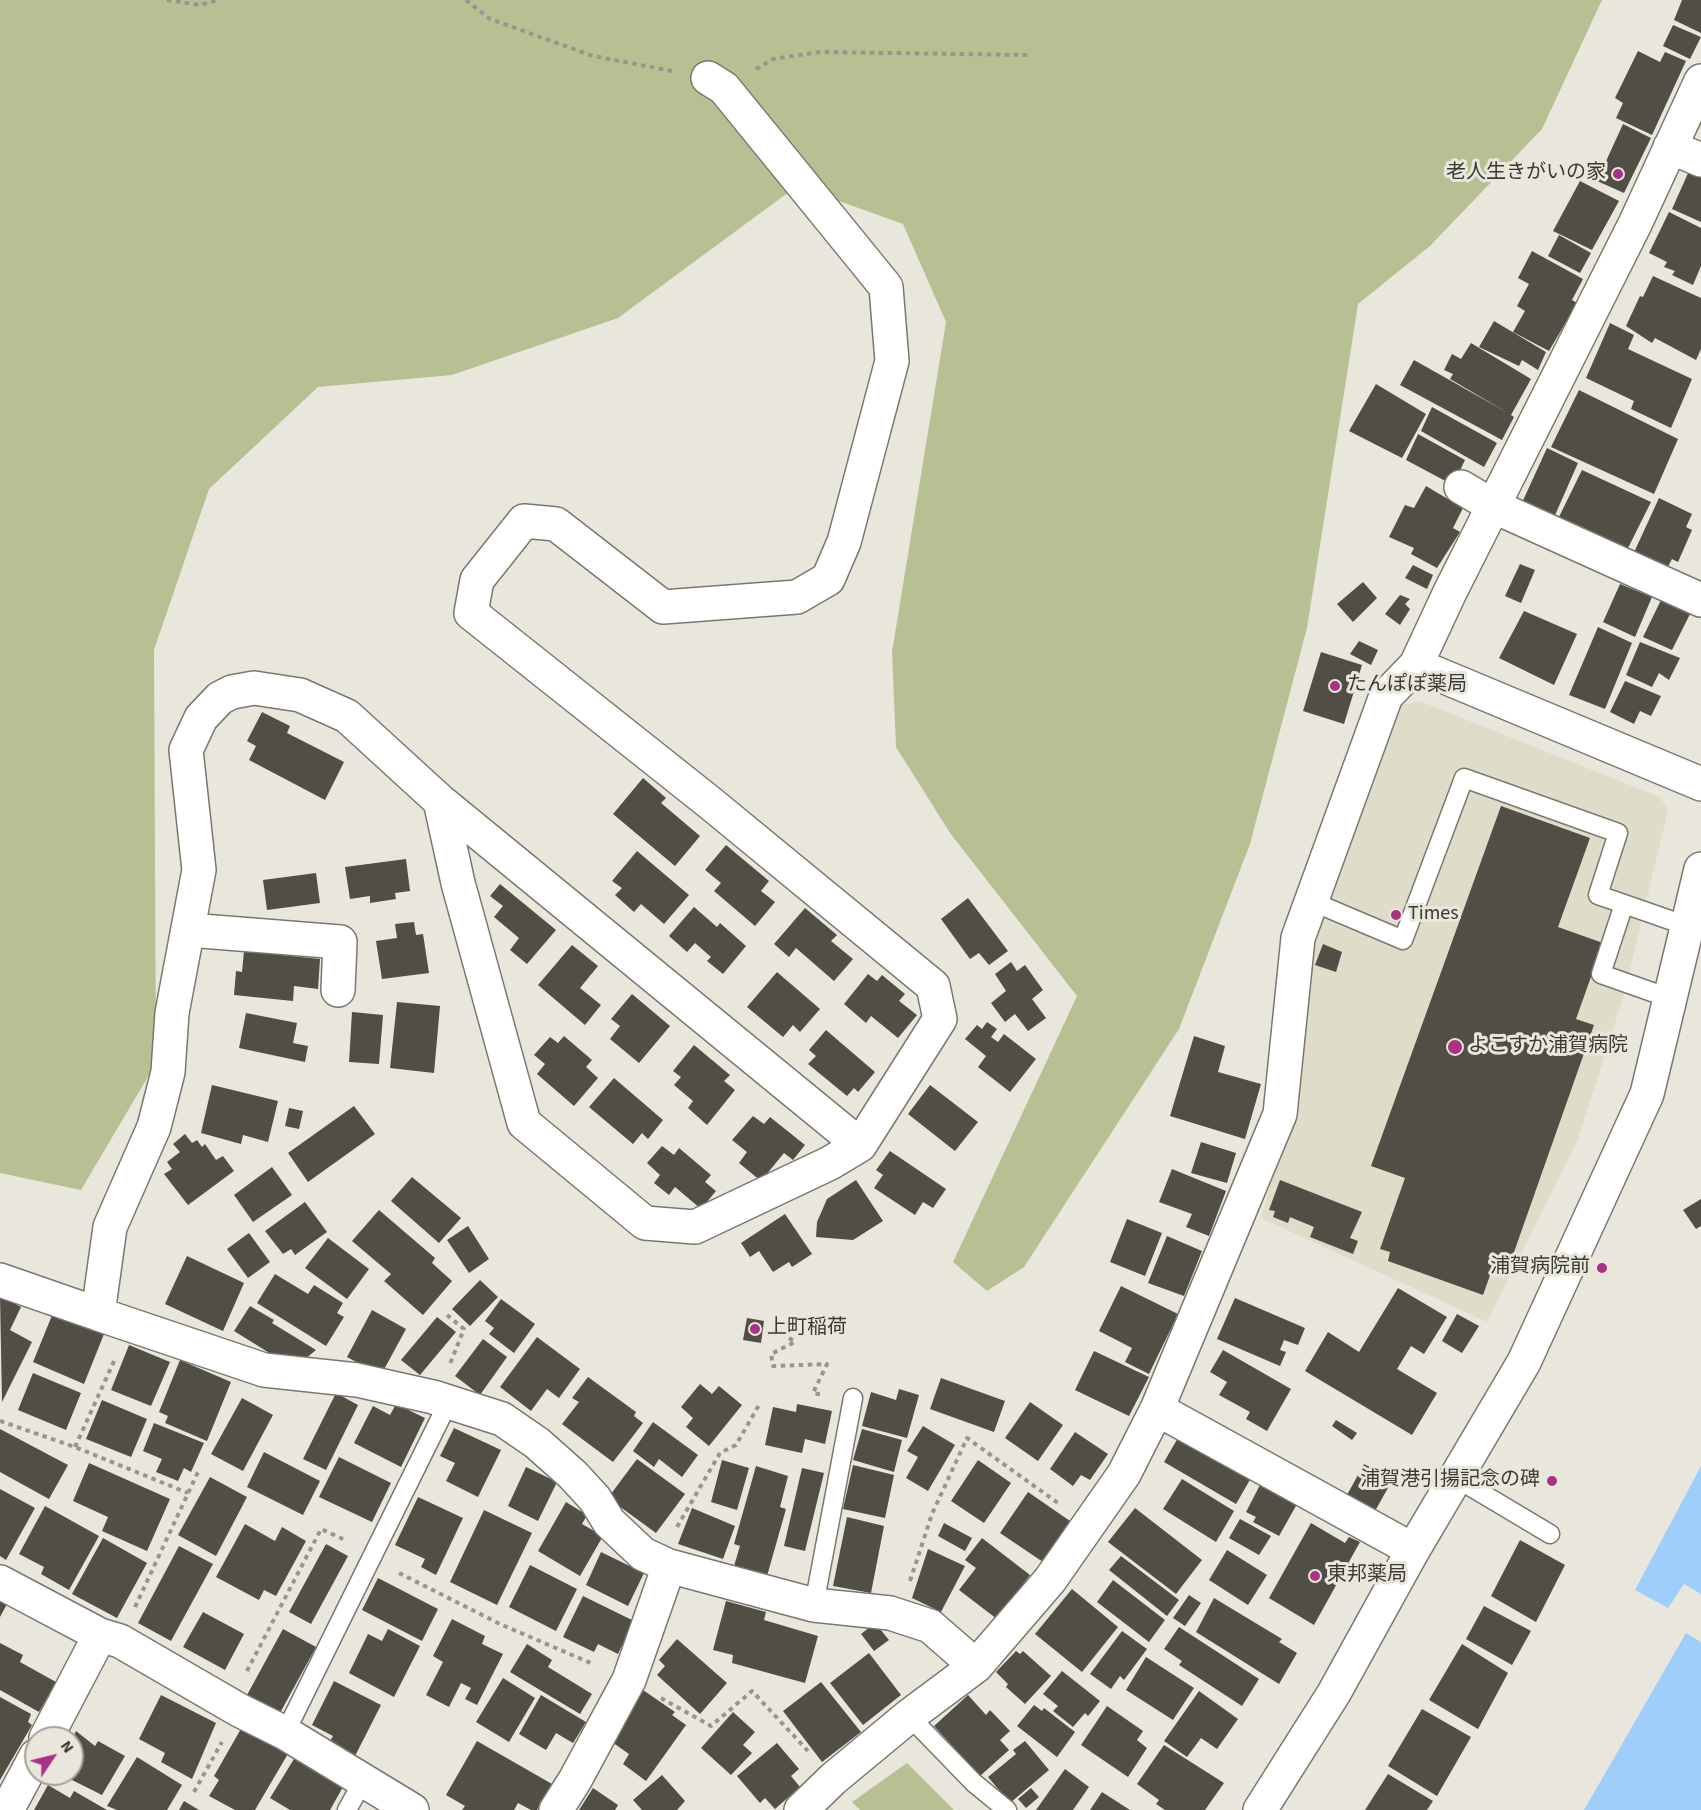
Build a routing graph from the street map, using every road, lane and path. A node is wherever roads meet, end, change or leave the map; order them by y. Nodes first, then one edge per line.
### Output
1 (167, 0) edge
2 (218, 0) edge
3 (466, 0) edge
4 (1029, 55) dead end
5 (1701, 81) edge
6 (716, 83) junction
7 (1670, 147) junction
8 (1701, 160) edge
9 (1461, 487) dead end
10 (1493, 506) junction
11 (1701, 600) edge
12 (1416, 665) junction
13 (1701, 784) edge
14 (440, 801) junction
15 (1701, 869) edge
16 (1311, 901) junction
17 (1624, 904) junction
18 (1687, 926) junction
19 (189, 930) junction
20 (338, 990) dead end
21 (1669, 998) junction
22 (860, 1145) junction
23 (0, 1280) edge
24 (98, 1314) junction
25 (447, 1315) dead end
26 (130, 1325) junction
27 (774, 1328) dead end
28 (853, 1398) joint
29 (441, 1400) junction
30 (759, 1405) dead end
31 (1157, 1409) junction
32 (0, 1421) edge
33 (75, 1447) junction
34 (198, 1472) dead end
35 (1456, 1478) junction
36 (188, 1493) junction
37 (1088, 1524) junction
38 (1550, 1534) dead end
39 (1413, 1550) junction
40 (374, 1553) junction
41 (669, 1566) junction
42 (0, 1582) edge
43 (814, 1605) junction
44 (898, 1615) junction
45 (110, 1638) junction
46 (976, 1666) junction
47 (629, 1680) junction
48 (235, 1707) junction
49 (909, 1716) junction
50 (54, 1726) edge
51 (285, 1733) junction
52 (24, 1779) edge
53 (364, 1779) junction
54 (833, 1779) junction
55 (194, 1792) dead end
56 (11, 1803) edge
57 (347, 1810) edge
58 (412, 1810) edge
59 (556, 1810) edge
60 (801, 1810) edge
61 (1007, 1810) edge
62 (1260, 1810) edge

1 - 2 path
3 - 6 path
4 - 6 path
5 - 7 street
6 - 22 street
7 - 8 street
7 - 10 street
9 - 10 street
10 - 11 street
10 - 12 street
12 - 13 street
12 - 16 street
14 - 19 street
14 - 22 street
14 - 22 street
15 - 18 street
16 - 17 lane
16 - 31 street
17 - 18 lane
17 - 21 lane
18 - 21 street
19 - 20 street
19 - 24 street
21 - 35 street
23 - 24 street
24 - 26 street
25 - 29 path
26 - 29 street
26 - 33 path
27 - 28 path
28 - 43 lane
29 - 40 lane
29 - 41 street
30 - 41 path
31 - 37 street
31 - 39 street
32 - 33 path
33 - 36 path
34 - 36 path
35 - 38 lane
35 - 39 street
36 - 45 path
37 - 44 path
37 - 46 street
39 - 62 street
40 - 47 path
40 - 48 path
40 - 51 lane
41 - 43 street
41 - 47 street
42 - 45 street
43 - 44 street
44 - 46 street
45 - 48 street
45 - 50 street
46 - 49 street
47 - 54 path
47 - 59 street
48 - 51 street
48 - 55 path
49 - 54 street
49 - 61 lane
51 - 53 street
52 - 56 street
53 - 57 lane
53 - 58 street
54 - 60 street

